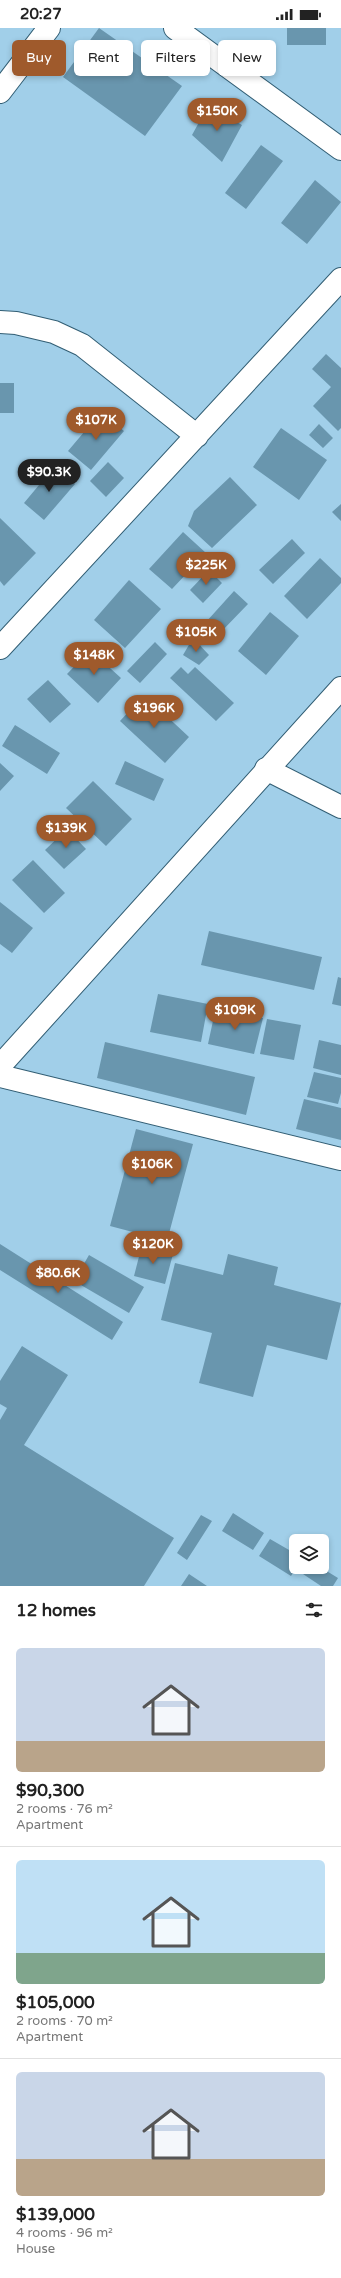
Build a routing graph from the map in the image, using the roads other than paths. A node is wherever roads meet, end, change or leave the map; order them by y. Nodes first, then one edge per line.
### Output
1 (49, 28) edge
2 (175, 28) edge
3 (0, 92) edge
4 (341, 149) edge
5 (341, 279) edge
6 (0, 322) edge
7 (197, 436) junction
8 (0, 648) edge
9 (341, 688) edge
10 (266, 769) junction
11 (341, 806) edge
12 (0, 1066) edge
13 (0, 1076) edge
14 (341, 1159) edge

1 - 3 street
2 - 4 street
5 - 7 street
6 - 7 street
7 - 8 street
9 - 10 street
10 - 11 street
10 - 12 street
13 - 14 street

